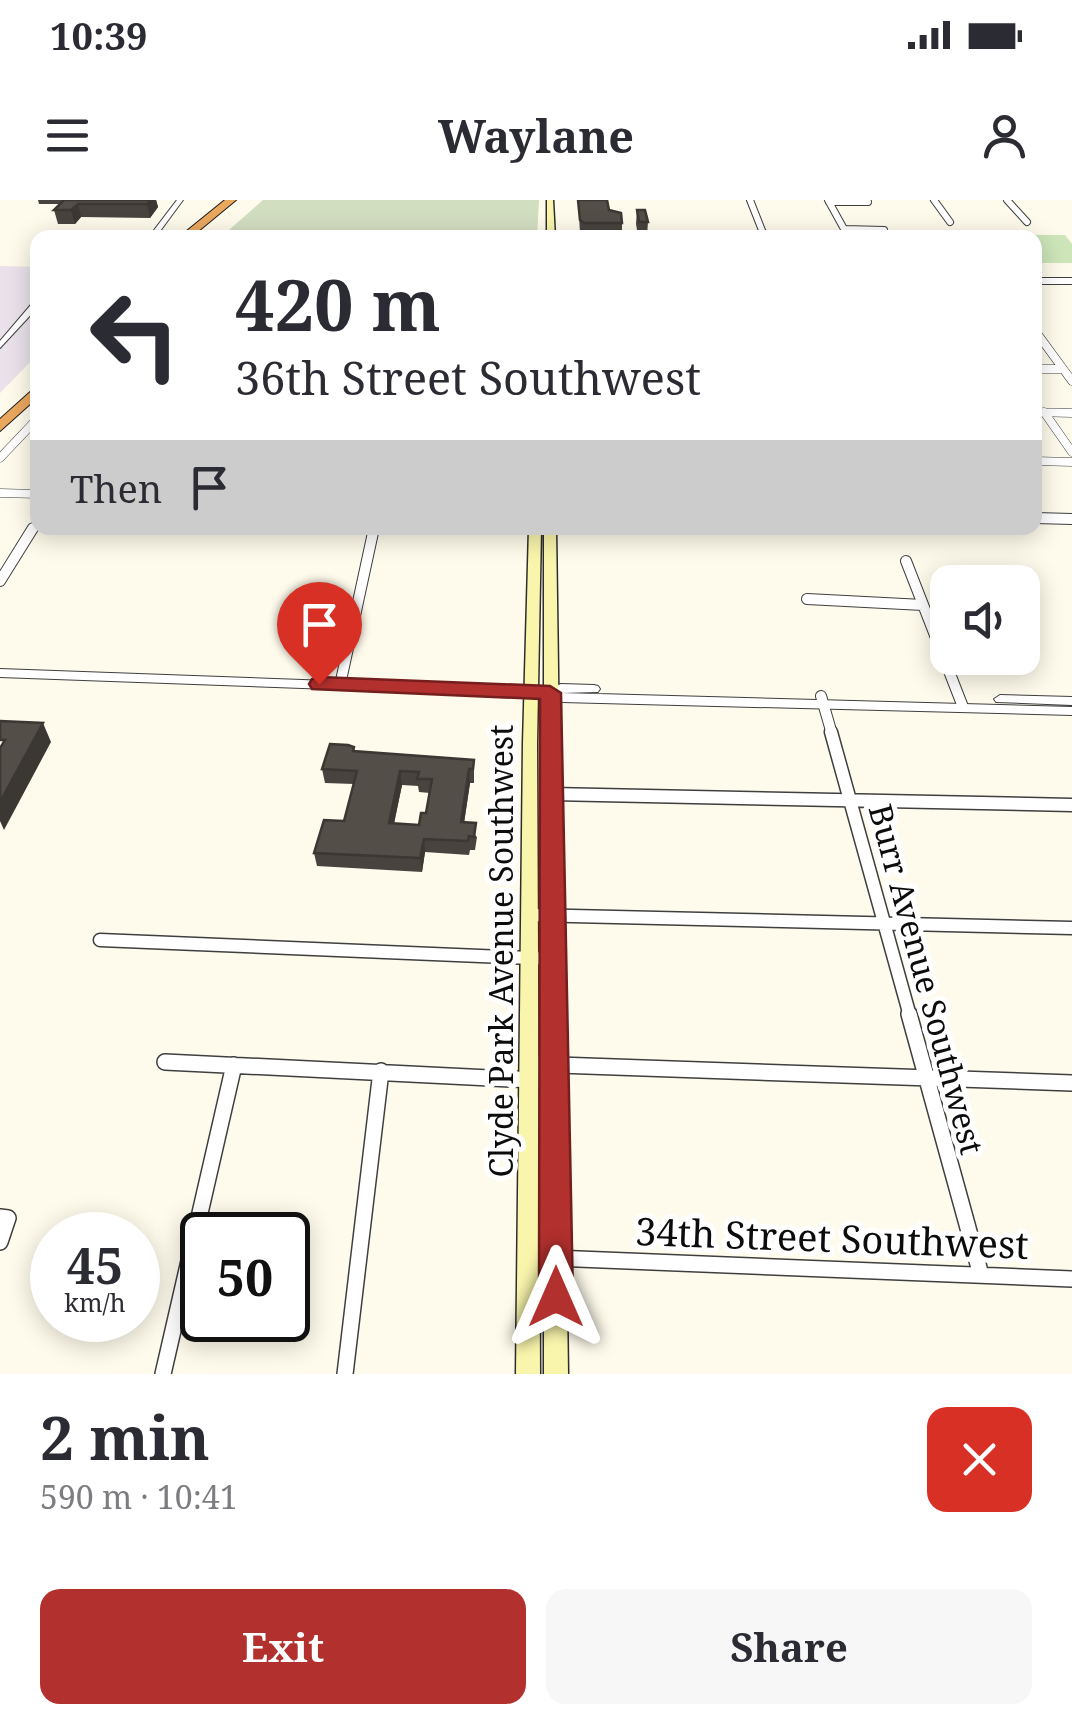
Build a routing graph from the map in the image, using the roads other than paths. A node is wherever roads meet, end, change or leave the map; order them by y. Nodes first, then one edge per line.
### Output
1 (180, 200) edge
2 (231, 200) edge
3 (241, 200) edge
4 (542, 200) edge
5 (550, 200) edge
6 (750, 200) edge
7 (934, 200) edge
8 (1007, 200) edge
9 (828, 201) edge
10 (868, 202) dead end
11 (950, 222) dead end
12 (1026, 222) dead end
13 (844, 229) joint
14 (156, 230) edge
15 (193, 230) edge
16 (204, 230) edge
17 (542, 230) edge
18 (551, 230) edge
19 (762, 230) edge
20 (884, 230) dead end
21 (1042, 280) edge
22 (1072, 281) edge
23 (30, 311) edge
24 (1042, 341) edge
25 (0, 346) edge
26 (1042, 369) edge
27 (1064, 369) junction
28 (1072, 381) edge
29 (30, 382) edge
30 (30, 397) edge
31 (0, 411) edge
32 (1042, 412) edge
33 (1072, 413) edge
34 (1042, 414) edge
35 (30, 426) edge
36 (0, 427) edge
37 (1072, 452) edge
38 (0, 458) edge
39 (1042, 462) edge
40 (1072, 462) edge
41 (0, 493) edge
42 (30, 494) edge
43 (1042, 518) edge
44 (1072, 519) edge
45 (30, 533) edge
46 (372, 535) edge
47 (536, 535) edge
48 (550, 535) edge
49 (906, 561) dead end
50 (0, 580) edge
51 (807, 599) dead end
52 (923, 605) junction
53 (0, 674) edge
54 (340, 684) junction
55 (541, 692) junction
56 (822, 700) junction
57 (1072, 701) edge
58 (960, 702) junction
59 (1072, 710) edge
60 (552, 794) junction
61 (849, 801) junction
62 (1072, 806) edge
63 (530, 915) junction
64 (553, 916) junction
65 (882, 924) junction
66 (1072, 928) edge
67 (100, 940) dead end
68 (530, 958) junction
69 (553, 959) junction
70 (165, 1062) dead end
71 (234, 1065) junction
72 (381, 1071) junction
73 (530, 1072) junction
74 (553, 1073) junction
75 (925, 1077) junction
76 (1072, 1082) edge
77 (4, 1218) edge
78 (0, 1242) edge
79 (528, 1257) junction
80 (556, 1258) junction
81 (981, 1275) junction
82 (1072, 1279) edge
83 (163, 1374) edge
84 (344, 1374) edge
85 (528, 1374) edge
86 (556, 1374) edge

1 - 14 street
2 - 15 highway
3 - 16 highway
4 - 17 main road
5 - 18 main road
6 - 19 street
7 - 11 street
8 - 12 street
9 - 10 street
9 - 13 street
13 - 20 street
21 - 22 street
23 - 25 street
24 - 27 street
26 - 27 street
27 - 28 street
29 - 31 highway
30 - 36 highway
32 - 33 street
34 - 37 street
35 - 38 street
39 - 40 street
41 - 42 street
43 - 44 street
45 - 50 street
46 - 54 street
47 - 55 main road, Clyde Park Avenue Southwest
48 - 55 main road, Clyde Park Avenue Southwest
49 - 52 street
51 - 52 street
52 - 58 street
53 - 54 street
54 - 55 street
55 - 56 street
55 - 60 main road, Clyde Park Avenue Southwest
55 - 63 main road, Clyde Park Avenue Southwest
56 - 58 street
56 - 61 street, Burr Avenue Southwest
57 - 58 street
58 - 59 street
60 - 61 street
60 - 64 main road, Clyde Park Avenue Southwest
61 - 62 street
61 - 65 street, Burr Avenue Southwest
63 - 64 street
63 - 68 main road, Clyde Park Avenue Southwest
64 - 65 street
64 - 69 main road, Clyde Park Avenue Southwest
65 - 66 street
65 - 75 street, Burr Avenue Southwest
67 - 68 street
68 - 69 street
68 - 73 main road, Clyde Park Avenue Southwest
69 - 74 main road, Clyde Park Avenue Southwest
70 - 71 street
71 - 72 street
71 - 83 street
72 - 73 street
72 - 84 street
73 - 74 street
73 - 79 main road, Clyde Park Avenue Southwest
74 - 75 street
74 - 80 main road, Clyde Park Avenue Southwest
75 - 76 street
75 - 81 street, Burr Avenue Southwest
77 - 78 street
79 - 80 street, 34th Street Southwest
79 - 85 main road, Clyde Park Avenue Southwest
80 - 81 street, 34th Street Southwest
80 - 86 main road, Clyde Park Avenue Southwest
81 - 82 street, 34th Street Southwest

